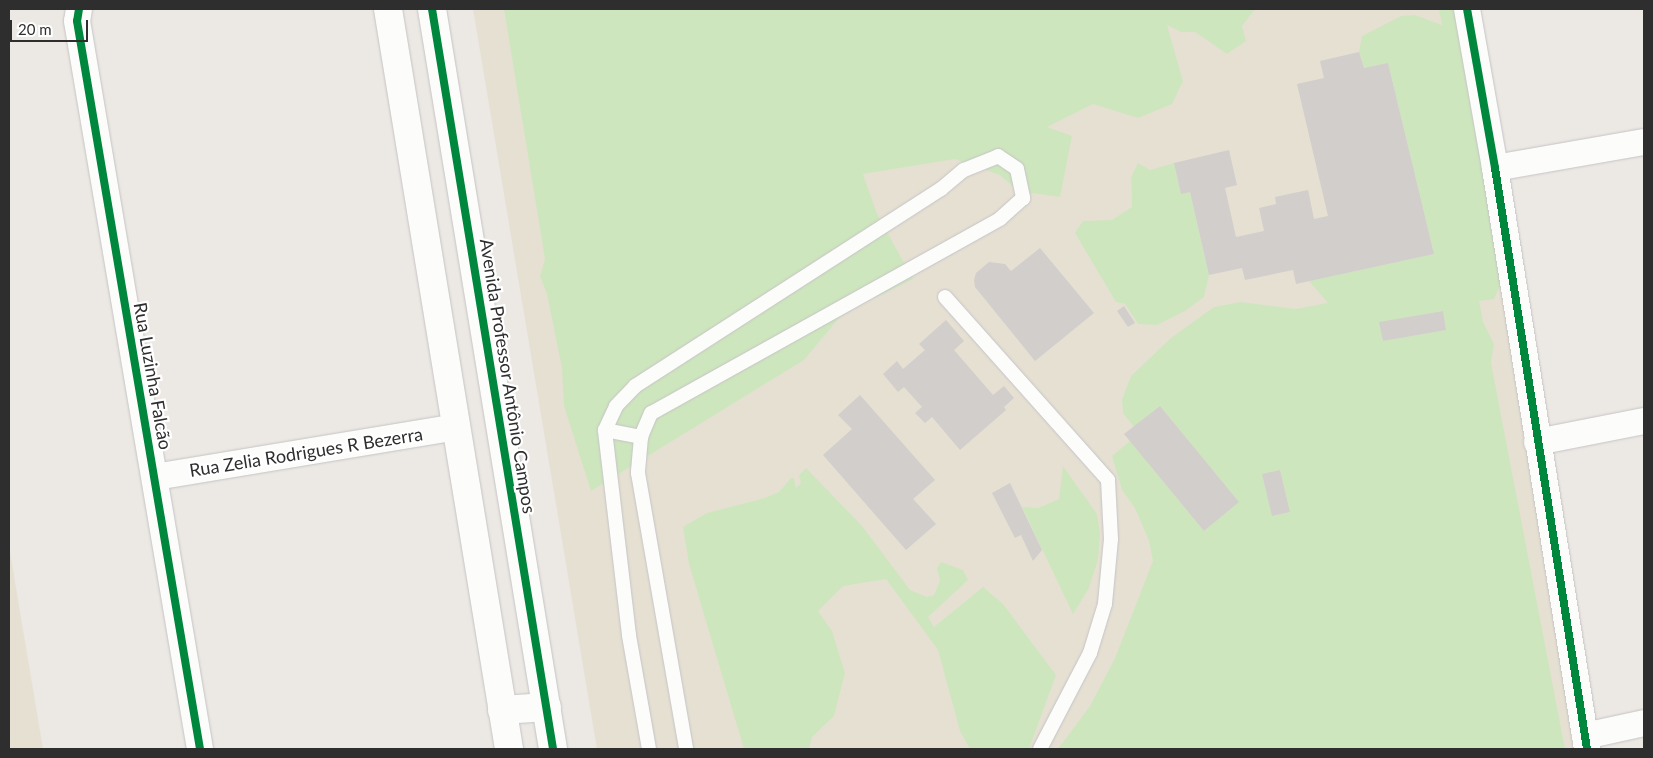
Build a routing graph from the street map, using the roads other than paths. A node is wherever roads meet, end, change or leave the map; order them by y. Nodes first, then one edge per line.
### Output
1 (79, 9) edge
2 (388, 9) edge
3 (432, 9) edge
4 (1467, 9) edge
5 (1644, 142) edge
6 (1495, 168) junction
7 (945, 297) dead end
8 (1644, 421) edge
9 (457, 427) junction
10 (605, 430) junction
11 (641, 437) junction
12 (1537, 442) junction
13 (155, 476) junction
14 (547, 707) junction
15 (502, 710) junction
16 (1644, 723) edge
17 (1586, 742) edge
18 (200, 749) edge
19 (509, 749) edge
20 (553, 749) edge
21 (649, 749) edge
22 (686, 749) edge
23 (1040, 749) edge

1 - 13 street, Rua Luzinha Falcão
2 - 9 street
3 - 14 street, Avenida Professor Antônio Campos
4 - 6 street
5 - 6 street
6 - 12 street
7 - 23 lane
8 - 12 street
9 - 13 street, Rua Zelia Rodrigues R Bezerra
9 - 15 street
10 - 11 lane
10 - 11 lane
10 - 21 lane
11 - 22 lane
12 - 17 street
13 - 18 street, Rua Luzinha Falcão
14 - 15 street
14 - 20 street, Avenida Professor Antônio Campos
15 - 19 street
16 - 17 street

